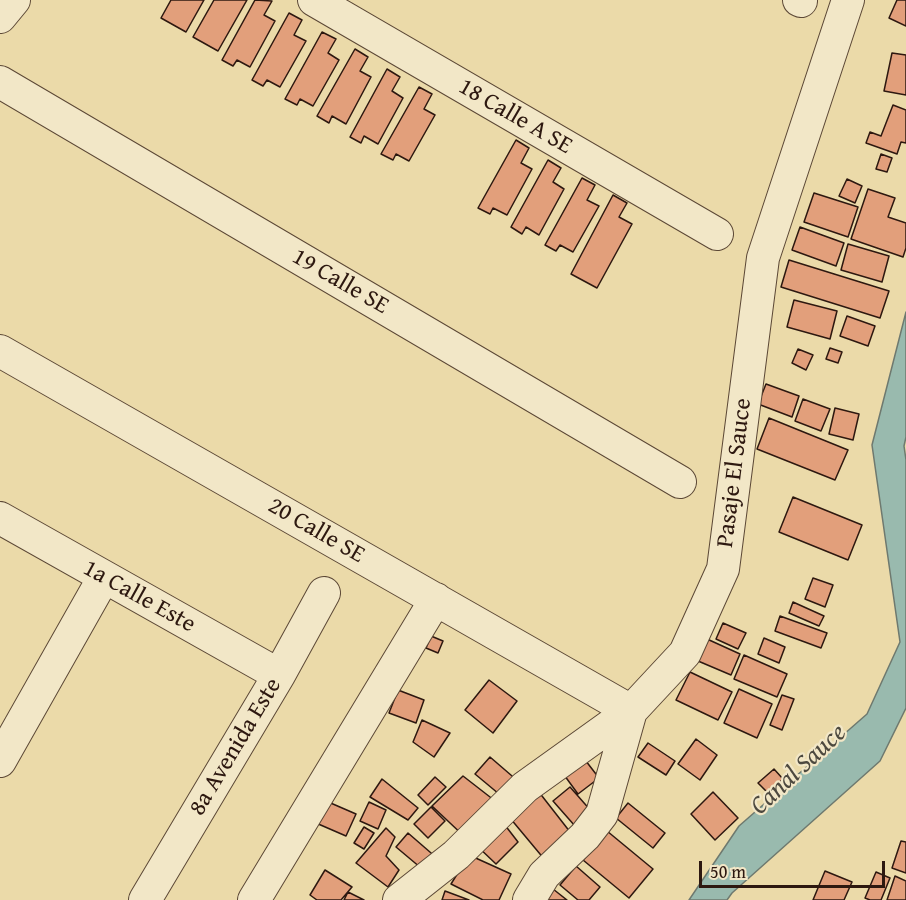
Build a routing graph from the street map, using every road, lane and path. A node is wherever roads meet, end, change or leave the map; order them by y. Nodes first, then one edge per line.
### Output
1 (14, 0) edge
2 (314, 0) edge
3 (848, 0) edge
4 (0, 17) edge
5 (0, 82) edge
6 (717, 234) dead end
7 (0, 351) edge
8 (680, 482) dead end
9 (0, 518) edge
10 (104, 577) junction
11 (324, 593) dead end
12 (436, 599) junction
13 (279, 675) junction
14 (631, 711) junction
15 (0, 760) edge
16 (145, 900) edge
17 (254, 900) edge
18 (399, 900) edge
19 (529, 900) edge

1 - 4 street
2 - 6 street, 18 Calle A SE
3 - 14 street, Pasaje El Sauce
5 - 8 street, 19 Calle SE
7 - 12 street, 20 Calle SE
9 - 10 street, 1a Calle Este
10 - 13 street, 1a Calle Este
10 - 15 street
11 - 13 street, 8a Avenida Este
12 - 14 street, 20 Calle SE
12 - 17 street
13 - 16 street, 8a Avenida Este
14 - 18 street
14 - 19 street, Pasaje El Sauce

